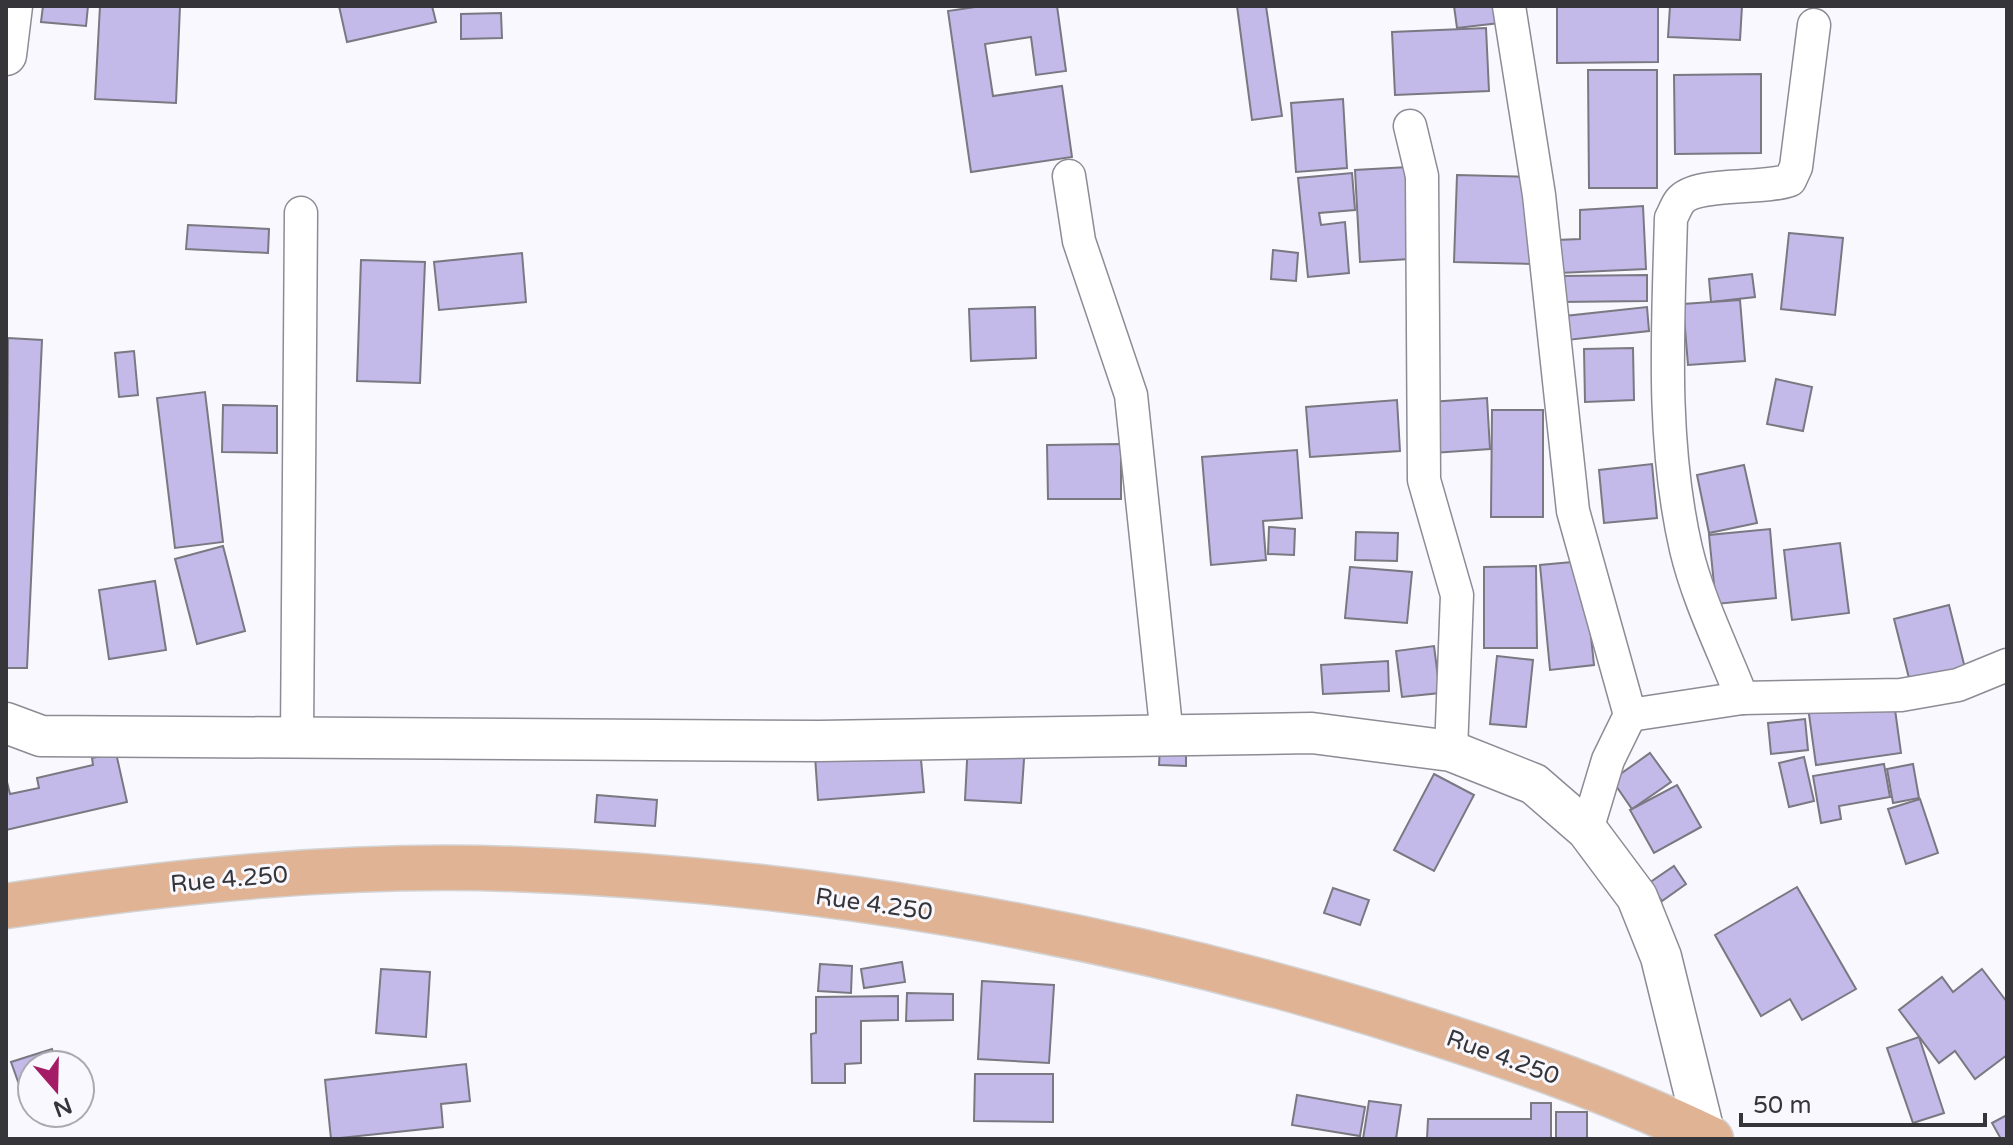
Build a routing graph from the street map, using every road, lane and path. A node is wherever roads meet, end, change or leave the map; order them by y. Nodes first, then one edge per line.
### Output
1 (12, 6) edge
2 (1509, 6) edge
3 (1814, 25) dead end
4 (6, 55) edge
5 (1410, 126) dead end
6 (1069, 176) dead end
7 (301, 213) dead end
8 (2007, 665) edge
9 (1742, 698) junction
10 (1630, 715) junction
11 (6, 723) edge
12 (1167, 736) junction
13 (297, 738) junction
14 (1451, 751) junction
15 (1587, 830) junction
16 (6, 906) edge
17 (1708, 1137) edge

1 - 4 street
2 - 10 street
3 - 9 street
5 - 14 street
6 - 12 street
7 - 13 street
8 - 9 street
9 - 10 street
10 - 15 street
11 - 13 street
12 - 13 street
12 - 14 street
14 - 15 street
15 - 17 street
16 - 17 main road, Rue 4.250

